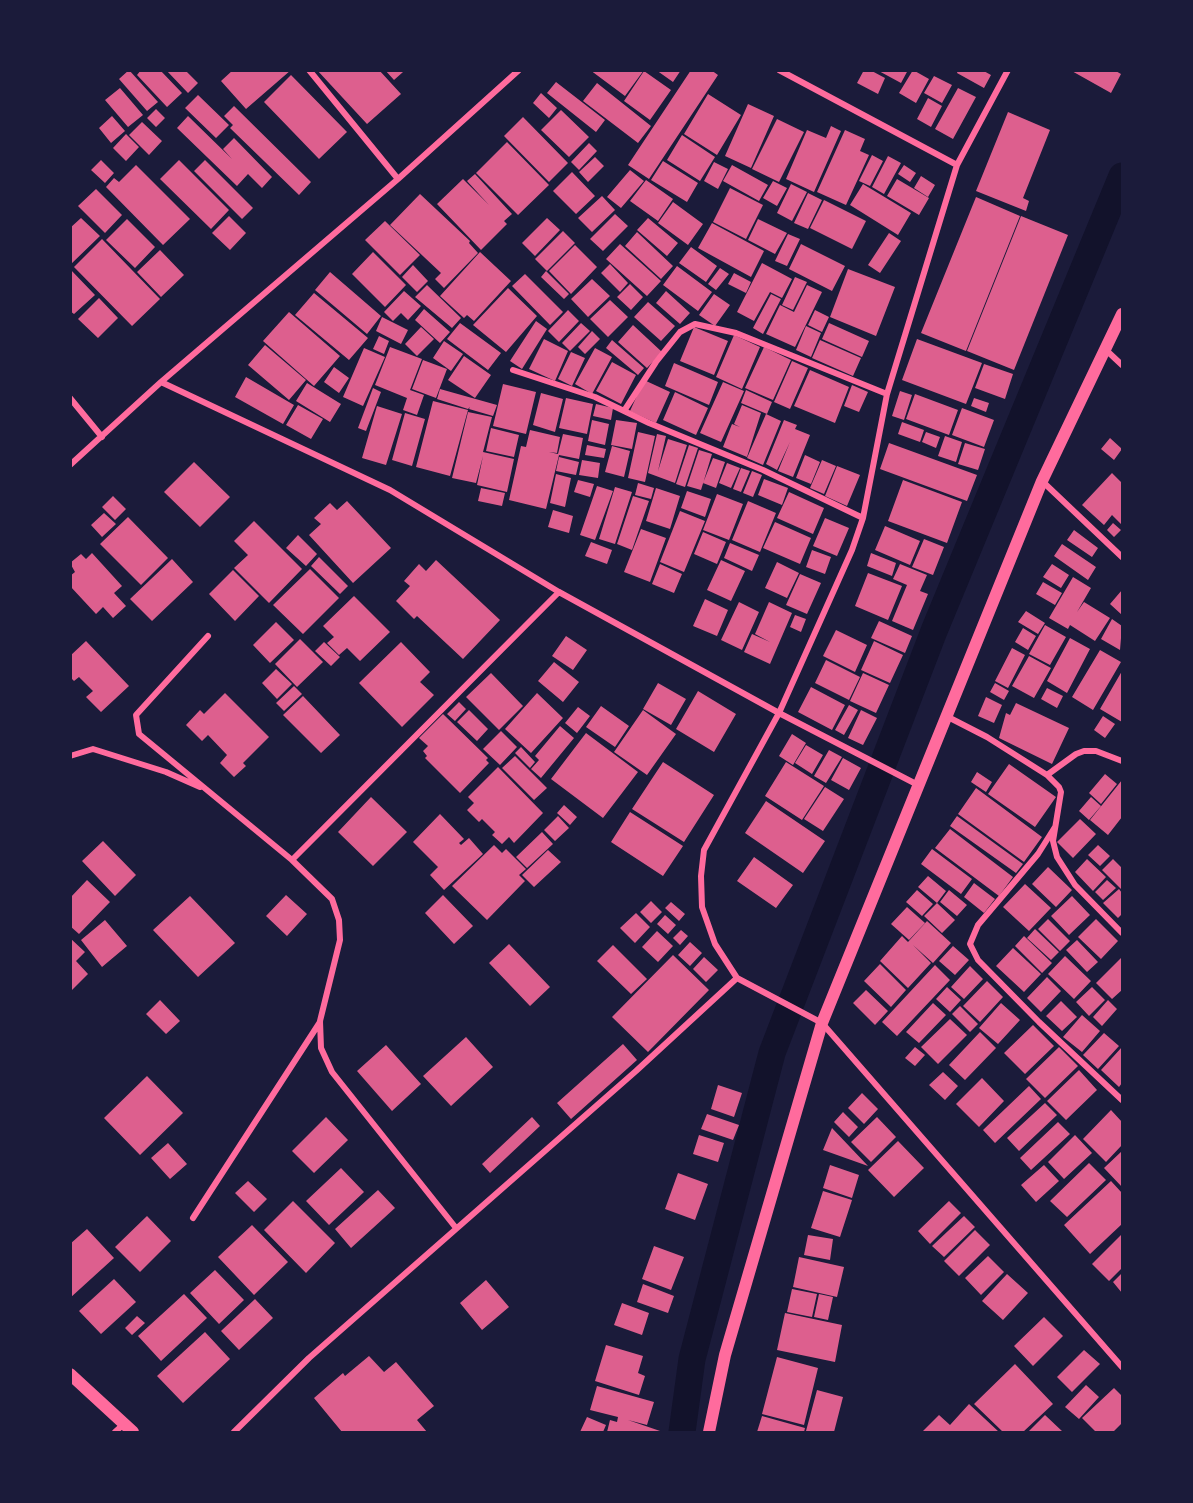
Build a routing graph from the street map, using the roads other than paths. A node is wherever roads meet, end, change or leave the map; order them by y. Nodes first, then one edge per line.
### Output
1 (309, 70) edge
2 (519, 70) edge
3 (779, 70) edge
4 (1008, 70) edge
5 (957, 165) junction
6 (398, 179) junction
7 (1122, 314) edge
8 (1106, 350) junction
9 (1122, 365) edge
10 (513, 370) dead end
11 (161, 382) junction
12 (887, 394) junction
13 (70, 398) edge
14 (624, 411) junction
15 (102, 437) junction
16 (70, 465) edge
17 (1042, 481) junction
18 (863, 518) junction
19 (1122, 556) edge
20 (559, 592) junction
21 (208, 636) dead end
22 (778, 713) junction
23 (948, 717) junction
24 (70, 756) edge
25 (1122, 761) edge
26 (1047, 775) junction
27 (920, 786) junction
28 (244, 820) junction
29 (1055, 827) junction
30 (292, 860) junction
31 (1122, 933) edge
32 (737, 978) junction
33 (320, 1022) junction
34 (822, 1023) junction
35 (1122, 1100) edge
36 (193, 1218) dead end
37 (456, 1228) junction
38 (1122, 1367) edge
39 (70, 1374) edge
40 (124, 1430) edge
41 (234, 1432) edge
42 (709, 1432) edge

1 - 6 street
2 - 6 street
3 - 5 street
4 - 5 street
5 - 12 street
6 - 11 street
7 - 8 main road
8 - 9 street
8 - 17 main road
10 - 14 street
11 - 15 street
11 - 20 street
12 - 14 street
12 - 18 street
13 - 15 street
14 - 18 street
15 - 16 street
17 - 19 street
17 - 23 main road
18 - 22 street
20 - 22 street
20 - 30 street
21 - 28 street
22 - 27 street
22 - 32 street
23 - 26 street
23 - 27 main road
24 - 28 street
25 - 26 street
26 - 29 street
27 - 34 main road
28 - 30 street
29 - 31 street
29 - 35 street
30 - 33 street
32 - 34 street
32 - 37 street
33 - 36 street
33 - 37 street
34 - 38 street
34 - 42 main road
37 - 41 street
39 - 40 main road

